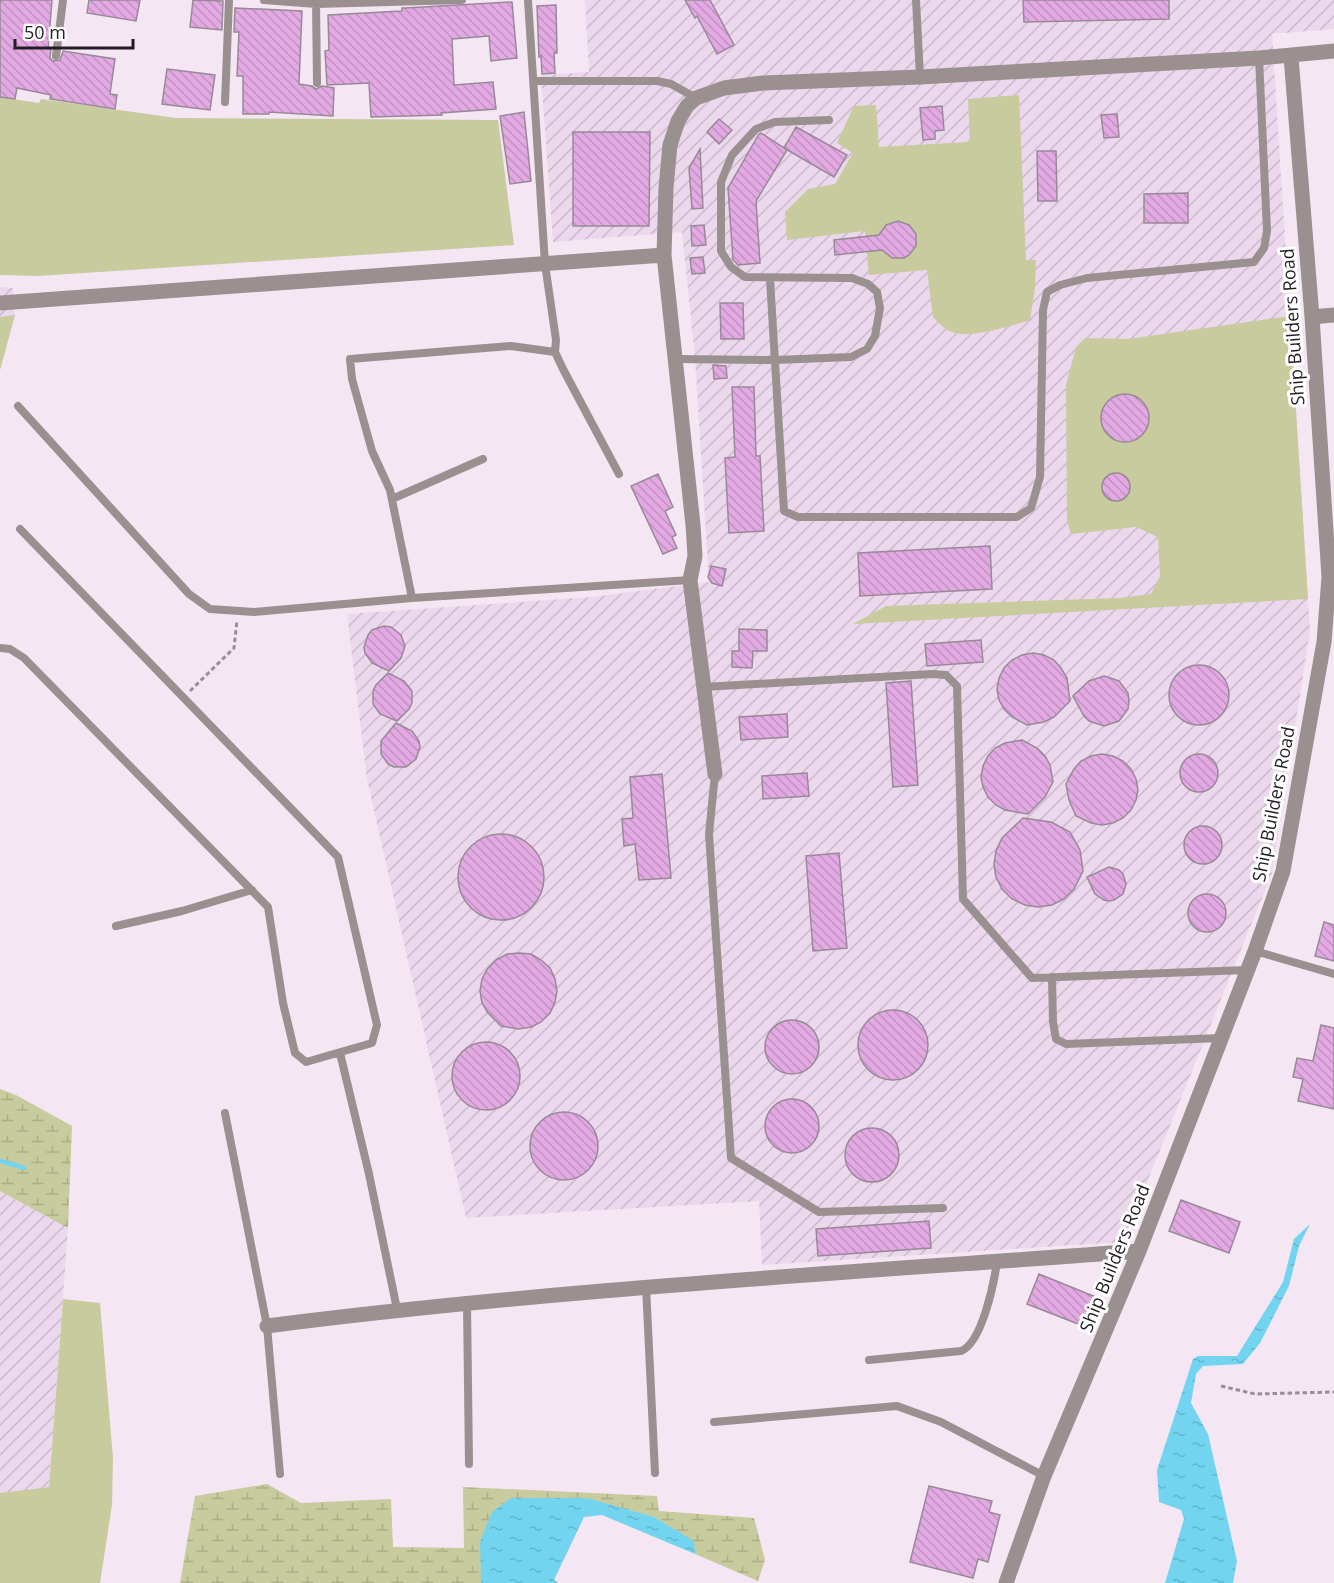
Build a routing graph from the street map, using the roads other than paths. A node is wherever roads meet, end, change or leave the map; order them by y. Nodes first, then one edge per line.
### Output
1 (63, 0) edge
2 (229, 0) edge
3 (264, 0) edge
4 (444, 0) edge
5 (462, 0) edge
6 (528, 0) edge
7 (916, 0) edge
8 (316, 2) edge
9 (1334, 51) edge
10 (56, 56) dead end
11 (1291, 57) junction
12 (1259, 58) junction
13 (920, 77) junction
14 (534, 81) junction
15 (317, 83) dead end
16 (696, 98) junction
17 (225, 102) dead end
18 (829, 120) dead end
19 (664, 255) junction
20 (545, 264) junction
21 (770, 279) junction
22 (0, 303) edge
23 (1334, 315) edge
24 (1312, 318) junction
25 (555, 352) junction
26 (675, 359) junction
27 (774, 360) junction
28 (18, 406) dead end
29 (483, 459) dead end
30 (619, 474) dead end
31 (1328, 479) edge
32 (392, 499) junction
33 (20, 529) dead end
34 (690, 580) junction
35 (412, 598) junction
36 (0, 648) edge
37 (704, 687) junction
38 (716, 774) joint
39 (252, 890) junction
40 (116, 926) dead end
41 (1255, 951) junction
42 (1247, 970) junction
43 (1334, 974) edge
44 (1052, 977) junction
45 (1221, 1038) junction
46 (340, 1053) junction
47 (225, 1113) dead end
48 (943, 1208) dead end
49 (1139, 1251) junction
50 (997, 1262) junction
51 (646, 1286) junction
52 (467, 1304) junction
53 (397, 1309) junction
54 (267, 1326) junction
55 (869, 1360) dead end
56 (714, 1422) dead end
57 (469, 1464) dead end
58 (655, 1473) dead end
59 (280, 1474) dead end
60 (1044, 1476) junction
61 (1006, 1583) edge

1 - 10 lane
2 - 17 lane
3 - 8 lane
4 - 5 lane
4 - 8 lane
6 - 14 lane
7 - 13 lane
8 - 15 lane
9 - 11 street
11 - 12 street
11 - 24 street, Ship Builders Road
12 - 13 street
12 - 27 lane
13 - 16 street
14 - 16 lane
14 - 20 lane
16 - 19 street
18 - 21 lane
19 - 20 street
19 - 26 street
20 - 22 street
20 - 25 lane
21 - 27 lane
21 - 27 lane
23 - 24 street
24 - 31 street, Ship Builders Road
25 - 30 lane
25 - 32 lane
26 - 27 lane
26 - 34 street
28 - 35 lane
29 - 32 lane
31 - 41 street, Ship Builders Road
32 - 35 lane
33 - 46 lane
34 - 35 lane
34 - 37 street
36 - 39 lane
37 - 38 street
37 - 44 lane
38 - 48 lane
39 - 40 lane
39 - 46 lane
41 - 42 street, Ship Builders Road
41 - 43 lane
42 - 44 lane
42 - 45 street, Ship Builders Road
44 - 45 lane
45 - 49 street, Ship Builders Road
46 - 53 lane
47 - 54 lane
49 - 50 street
49 - 60 street, Ship Builders Road
50 - 51 street
50 - 55 lane
51 - 52 street
51 - 58 lane
52 - 53 street
52 - 57 lane
53 - 54 street
54 - 59 lane
56 - 60 lane
60 - 61 street, Ship Builders Road

